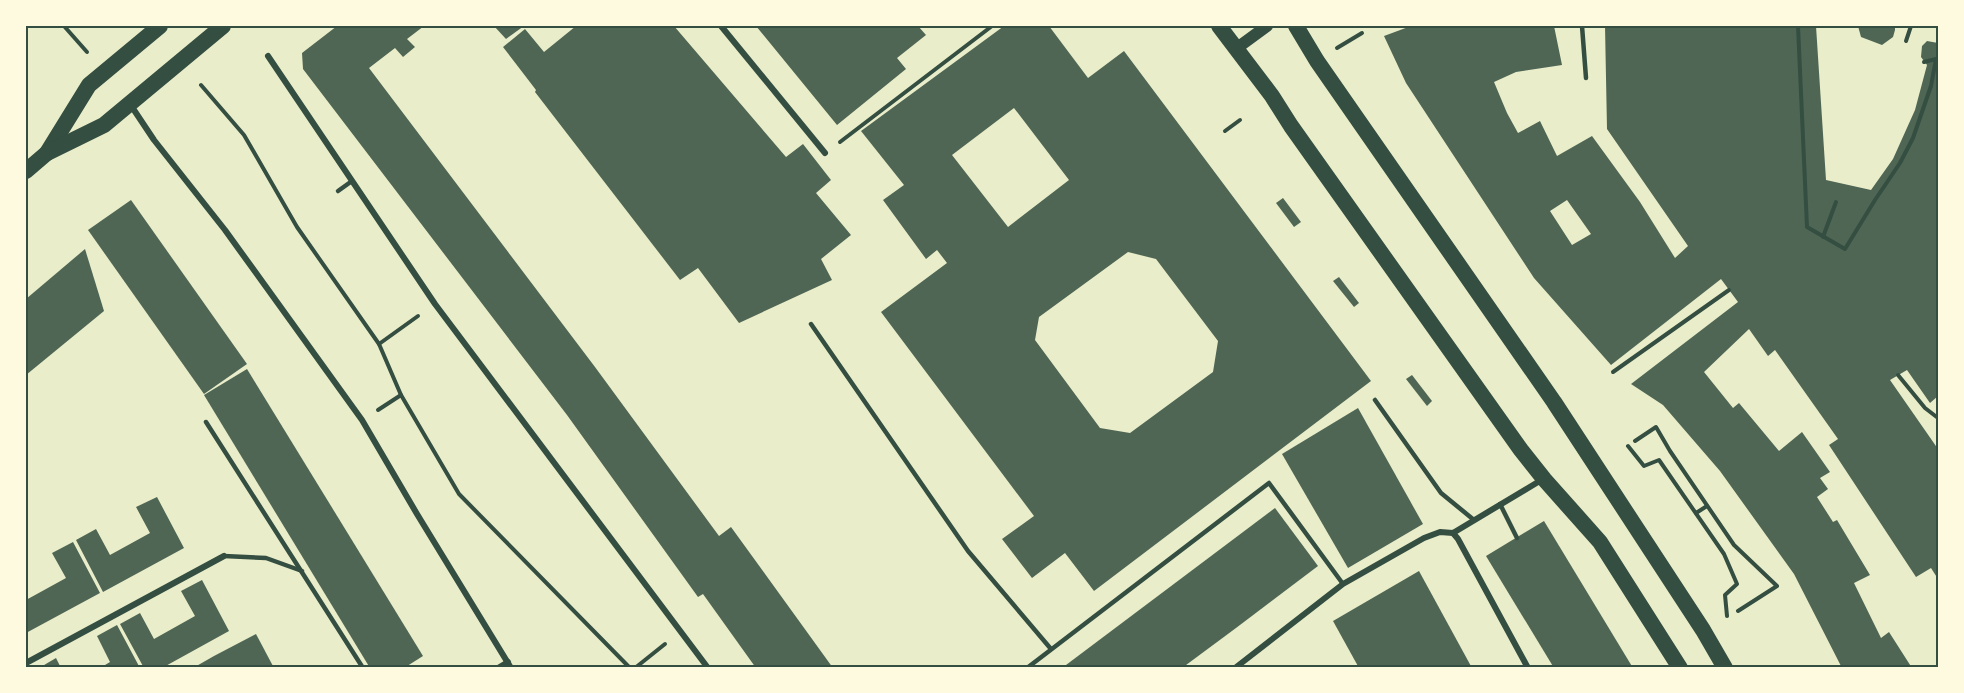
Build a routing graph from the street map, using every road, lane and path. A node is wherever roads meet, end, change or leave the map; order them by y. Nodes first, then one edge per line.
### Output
1 (64, 26) edge
2 (160, 26) edge
3 (223, 26) edge
4 (721, 26) edge
5 (992, 26) edge
6 (1219, 26) edge
7 (1267, 26) edge
8 (1296, 26) edge
9 (1582, 26) edge
10 (1798, 26) edge
11 (1911, 26) edge
12 (1362, 33) dead end
13 (1906, 41) dead end
14 (82, 46) dead end
15 (1237, 48) junction
16 (1328, 53) dead end
17 (268, 56) dead end
18 (1924, 62) dead end
19 (1586, 78) dead end
20 (201, 85) dead end
21 (130, 103) junction
22 (1240, 120) dead end
23 (1225, 131) dead end
24 (47, 153) junction
25 (825, 153) joint
26 (26, 171) edge
27 (352, 181) junction
28 (338, 191) dead end
29 (1836, 202) dead end
30 (1823, 237) junction
31 (1729, 290) dead end
32 (435, 304) junction
33 (811, 324) dead end
34 (379, 344) junction
35 (1613, 372) dead end
36 (1898, 375) dead end
37 (400, 395) junction
38 (393, 400) dead end
39 (1375, 400) dead end
40 (1938, 418) edge
41 (206, 422) dead end
42 (1635, 441) dead end
43 (1628, 446) dead end
44 (1544, 479) junction
45 (1500, 504) junction
46 (1707, 506) junction
47 (1696, 513) junction
48 (1474, 520) junction
49 (1453, 533) junction
50 (1517, 538) dead end
51 (224, 556) joint
52 (302, 571) junction
53 (1344, 584) junction
54 (1738, 611) dead end
55 (1727, 616) dead end
56 (682, 630) junction
57 (1052, 649) junction
58 (26, 663) edge
59 (509, 665) edge
60 (363, 668) edge
61 (498, 668) edge
62 (630, 668) edge
63 (635, 668) edge
64 (708, 668) edge
65 (1027, 668) edge
66 (1235, 668) edge
67 (1528, 668) edge
68 (1680, 668) edge
69 (1725, 668) edge

1 - 14 path
2 - 24 highway
3 - 21 highway
4 - 25 street
5 - 25 path
6 - 15 highway
7 - 15 main road
8 - 69 highway
9 - 19 lane
10 - 30 path
11 - 13 path
12 - 16 path
15 - 44 highway
17 - 27 street
18 - 30 path
20 - 34 path
21 - 24 highway
21 - 59 street
22 - 23 path
24 - 26 highway
27 - 28 lane
27 - 32 street
29 - 30 path
31 - 35 path
32 - 34 path
32 - 56 street
33 - 57 lane
34 - 37 path
36 - 40 path
37 - 38 path
37 - 62 path
39 - 48 lane
41 - 52 lane
42 - 46 path
43 - 47 path
44 - 45 street
44 - 68 highway
45 - 48 street
45 - 50 lane
46 - 47 path
46 - 54 path
47 - 55 path
48 - 49 street
49 - 53 street
49 - 67 street
51 - 52 lane
51 - 58 street
52 - 60 lane
53 - 57 lane
53 - 66 street
56 - 63 path
56 - 64 street
57 - 65 lane
59 - 61 street

